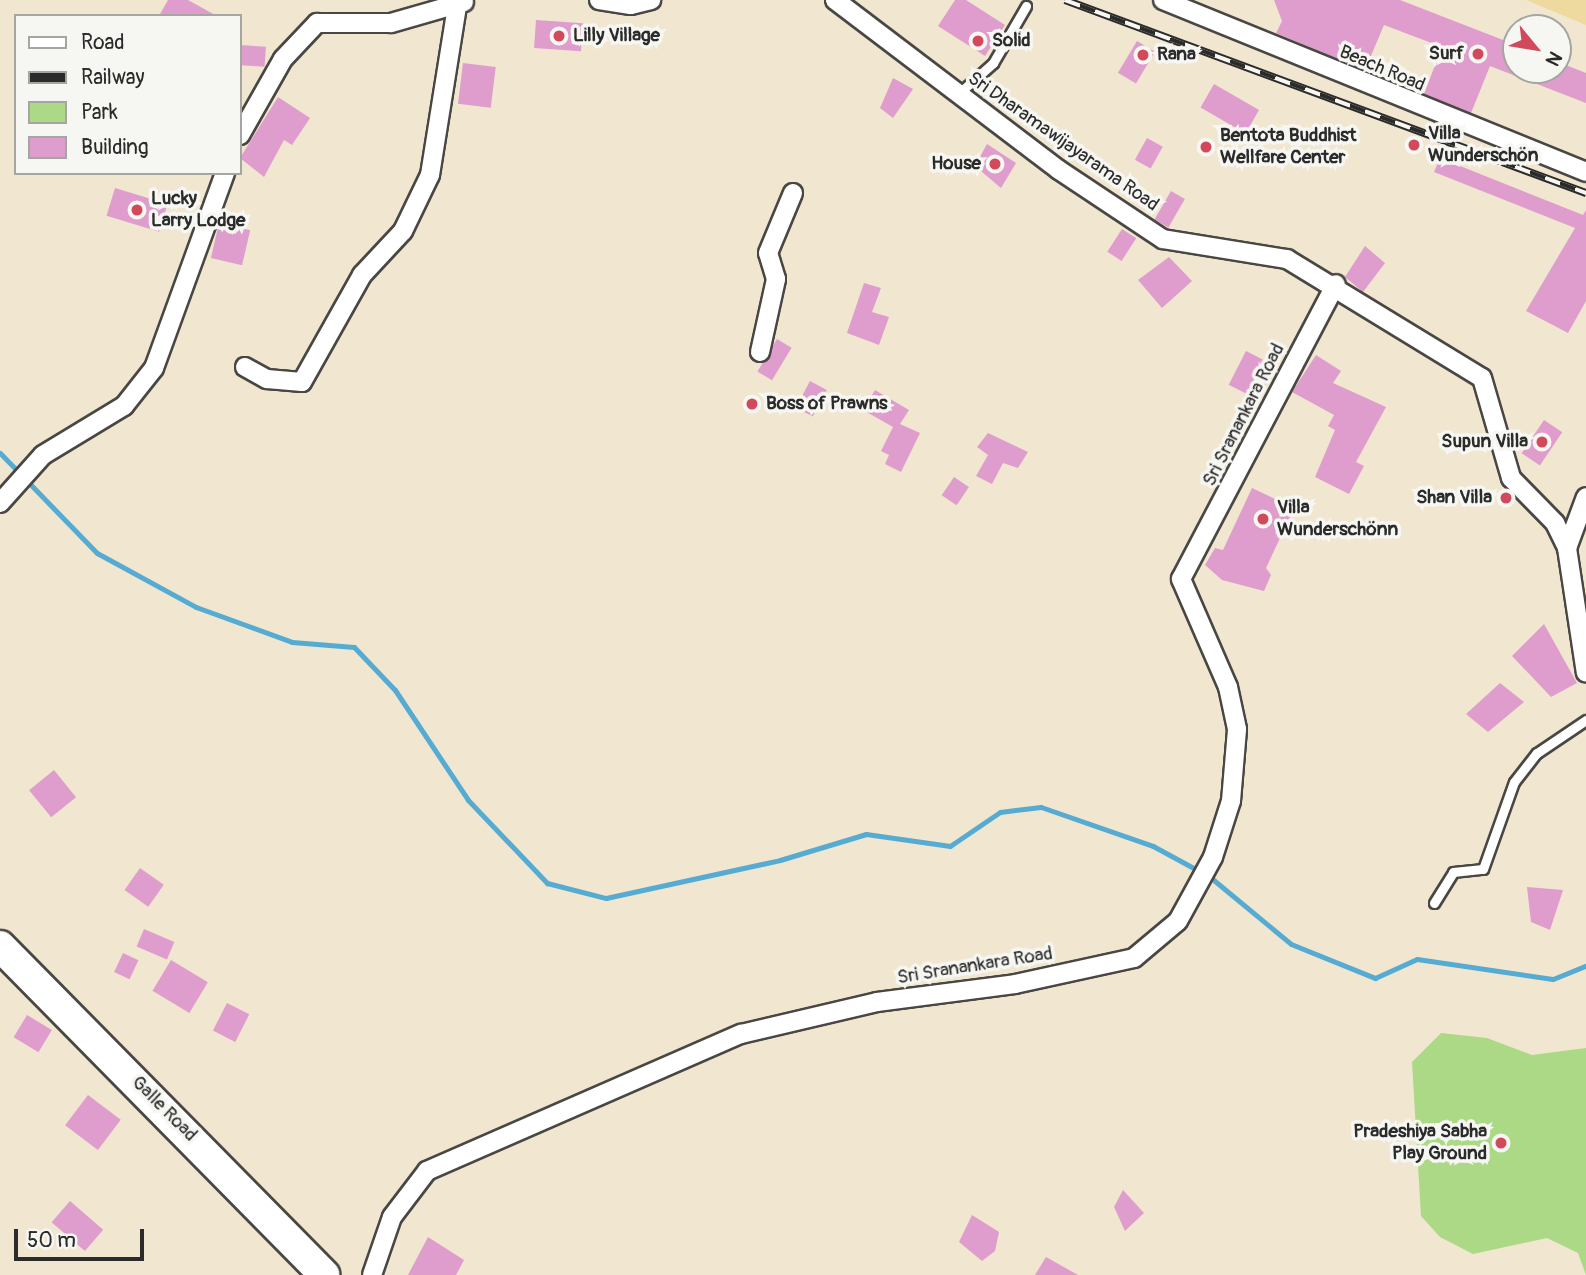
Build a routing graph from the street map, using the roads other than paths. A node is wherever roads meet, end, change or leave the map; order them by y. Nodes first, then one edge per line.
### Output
1 (599, 0) edge
2 (651, 0) edge
3 (835, 0) edge
4 (1163, 0) edge
5 (462, 3) edge
6 (1026, 6) dead end
7 (958, 94) junction
8 (242, 131) edge
9 (1586, 172) edge
10 (224, 175) edge
11 (793, 193) dead end
12 (1336, 284) junction
13 (760, 352) dead end
14 (245, 367) dead end
15 (4, 498) edge
16 (1586, 500) edge
17 (1567, 548) junction
18 (1586, 673) edge
19 (1586, 720) edge
20 (1434, 903) dead end
21 (0, 946) edge
22 (325, 1275) edge
23 (372, 1275) edge

1 - 2 street
3 - 7 street, Sri Dharamawijayarama Road
4 - 9 street, Beach Road
5 - 8 street
5 - 14 street
6 - 7 lane
7 - 12 street, Sri Dharamawijayarama Road
10 - 15 street
11 - 13 street
12 - 17 street, Sri Dharamawijayarama Road
12 - 23 street, Sri Sranankara Road
16 - 17 street
17 - 18 street, Sri Dharamawijayarama Road
19 - 20 lane
21 - 22 highway, Galle Road

